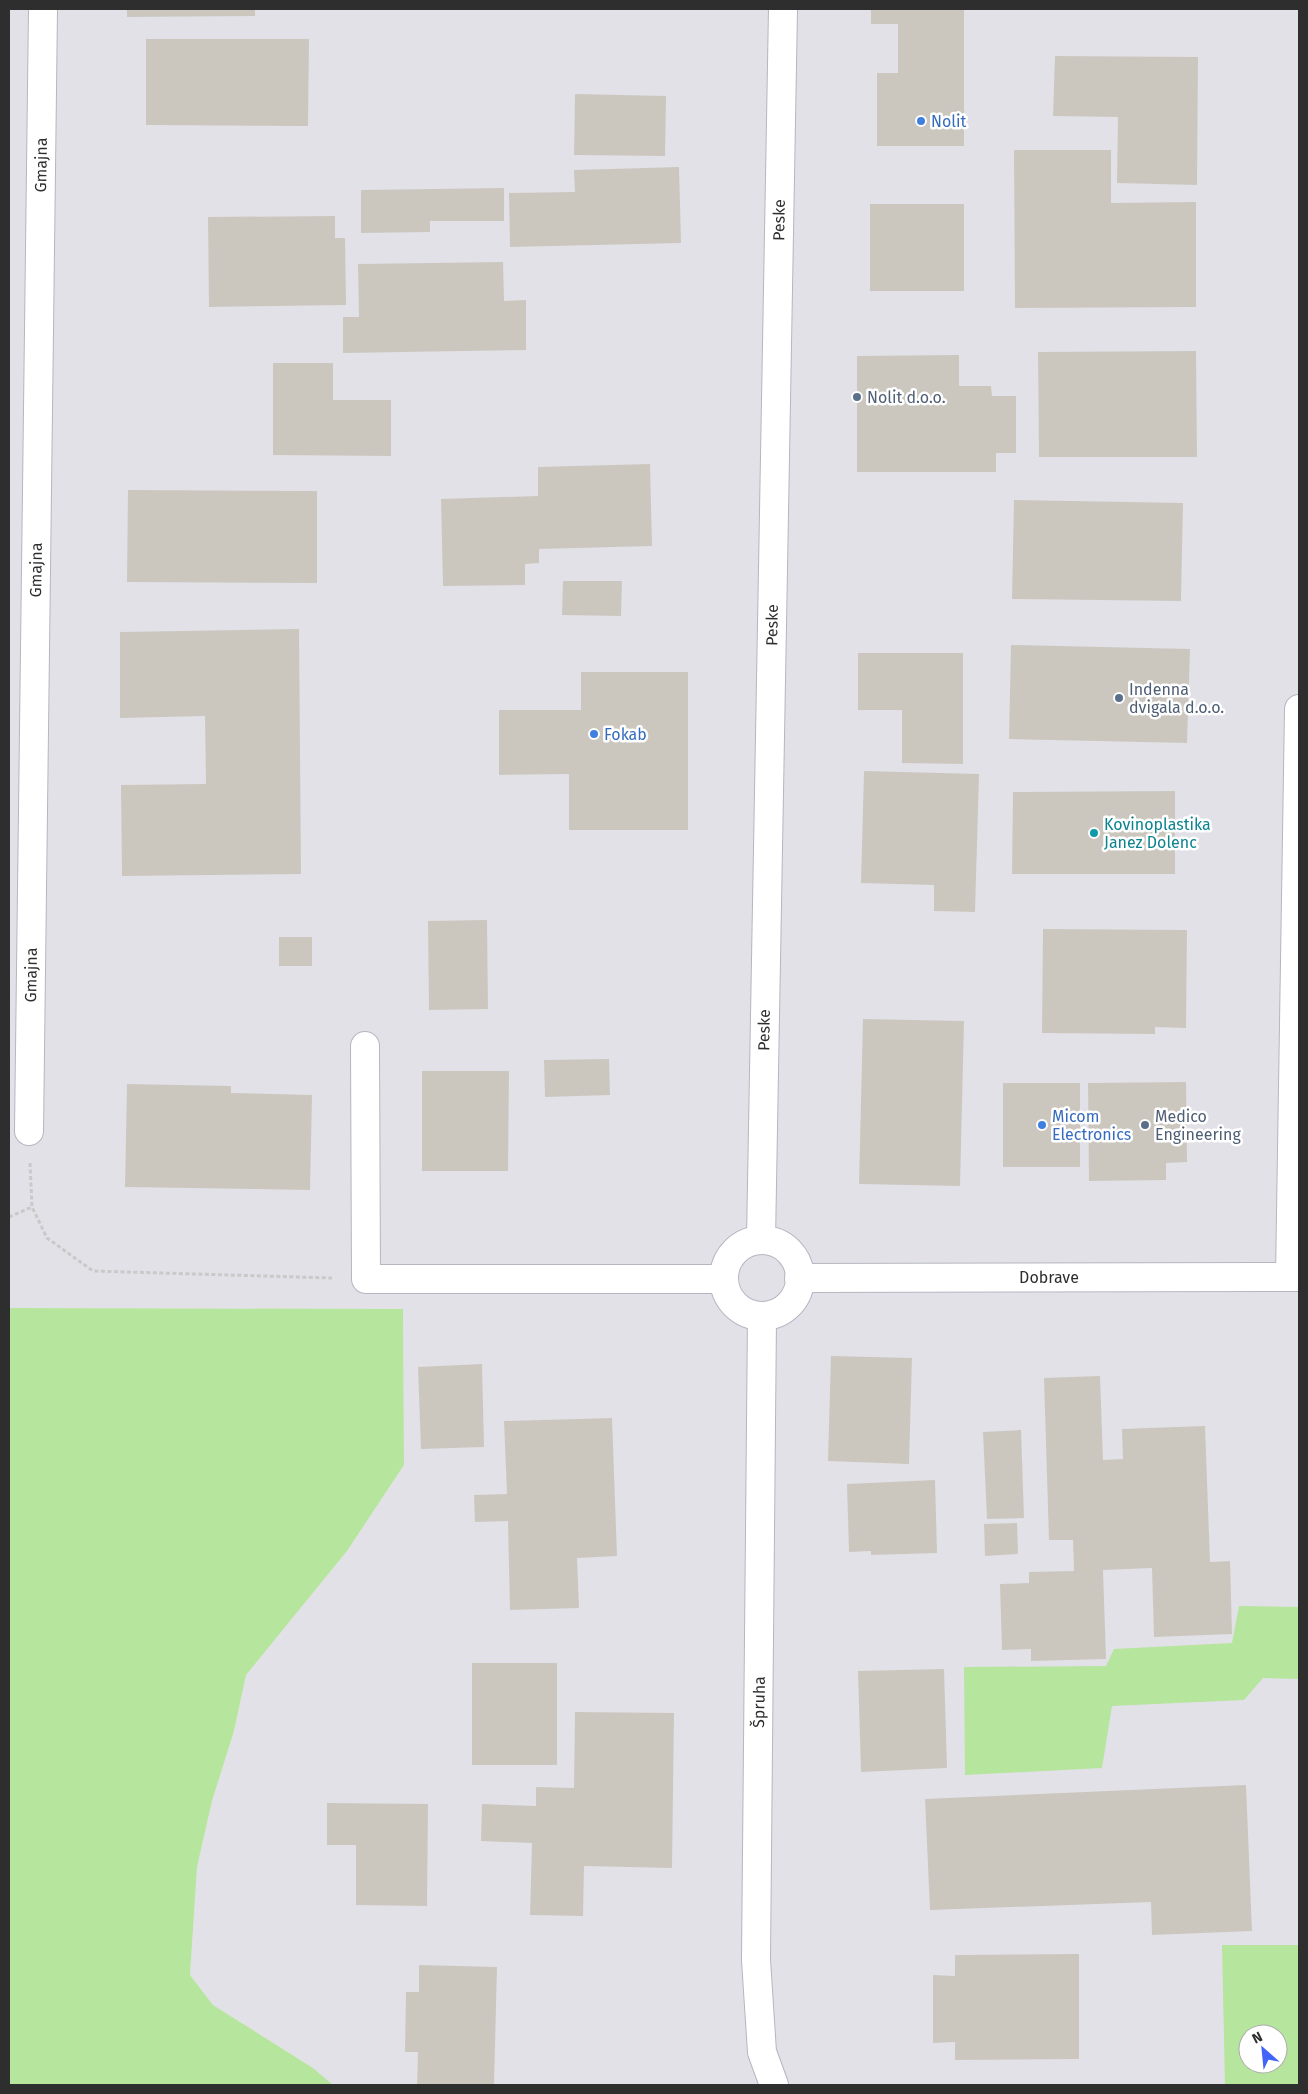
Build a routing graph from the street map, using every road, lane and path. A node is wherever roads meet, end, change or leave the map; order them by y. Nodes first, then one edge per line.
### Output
1 (43, 9) edge
2 (783, 9) edge
3 (1299, 709) edge
4 (365, 1046) dead end
5 (29, 1131) joint
6 (32, 1207) junction
7 (9, 1217) edge
8 (761, 1240) junction
9 (1294, 1277) edge
10 (800, 1278) junction
11 (366, 1279) junction
12 (723, 1279) junction
13 (762, 1316) junction
14 (774, 2085) edge

1 - 5 street, Gmajna
2 - 8 street, Peske
3 - 9 street
4 - 11 street
5 - 6 path
6 - 7 path
6 - 11 path
8 - 10 street
8 - 12 street
9 - 10 street, Dobrave
10 - 13 street
11 - 12 street
12 - 13 street
13 - 14 street, Špruha

